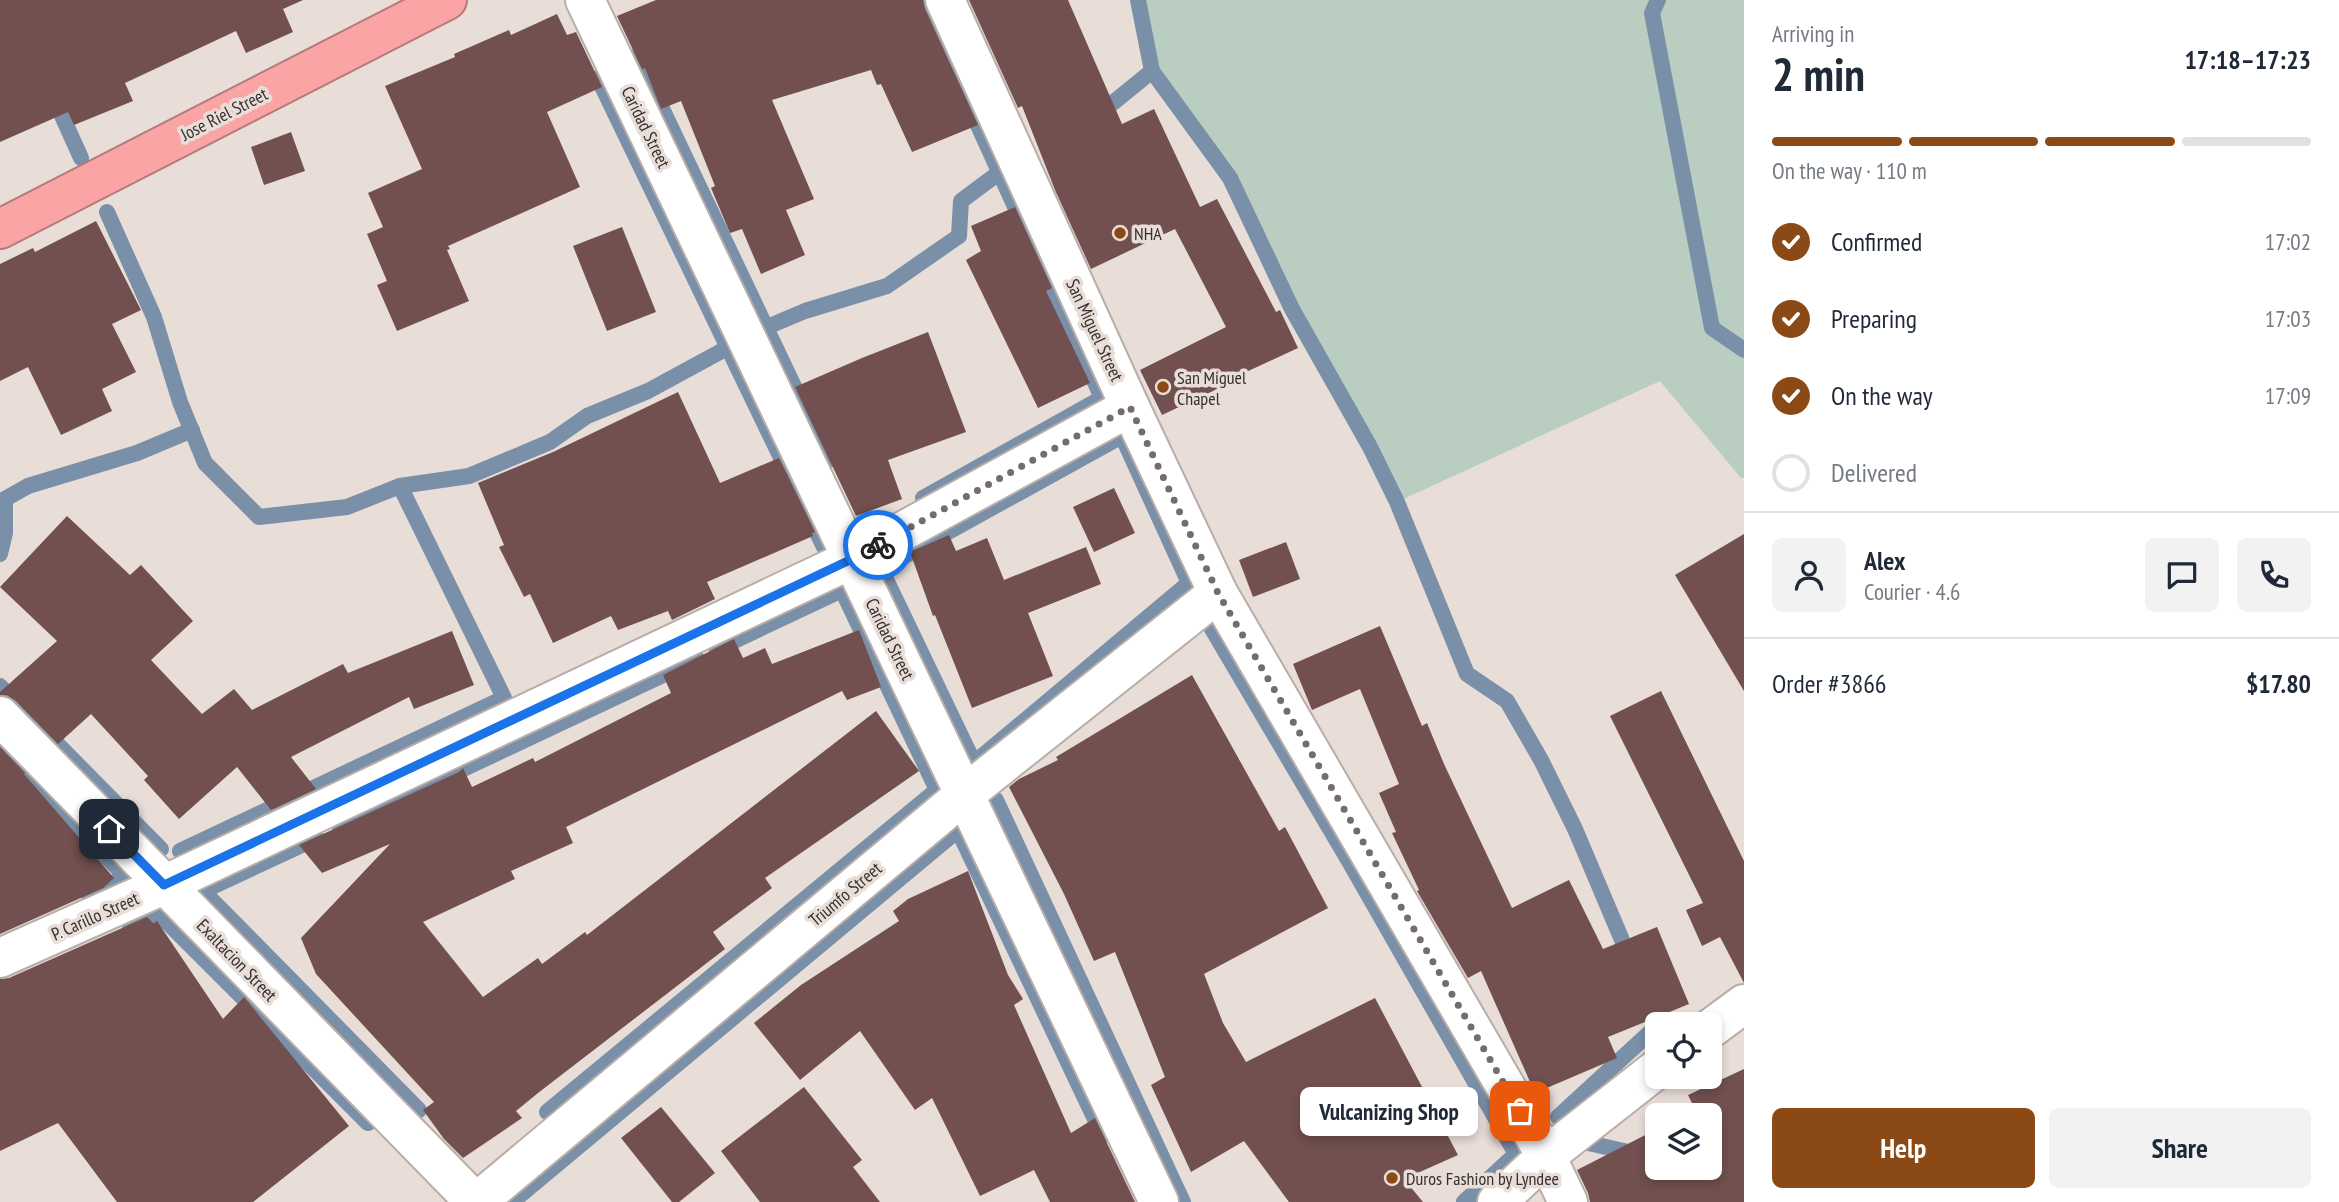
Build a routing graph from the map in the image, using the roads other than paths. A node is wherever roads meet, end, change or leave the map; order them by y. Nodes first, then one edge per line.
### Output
1 (447, 0) edge
2 (585, 0) edge
3 (945, 0) edge
4 (0, 229) edge
5 (1130, 407) junction
6 (852, 559) junction
7 (1218, 593) junction
8 (0, 716) edge
9 (965, 794) junction
10 (164, 885) junction
11 (0, 958) edge
12 (1744, 1004) edge
13 (1722, 1020) edge
14 (1645, 1078) edge
15 (1546, 1156) junction
16 (476, 1202) edge
17 (1159, 1202) edge
18 (1497, 1202) edge
19 (1568, 1202) edge

1 - 4 highway, Jose Riel Street
2 - 6 street, Caridad Street
3 - 5 street, San Miguel Street
5 - 6 street, P. Carillo Street
5 - 7 street, San Miguel Street
6 - 9 street, Caridad Street
6 - 10 street, P. Carillo Street
7 - 9 street, Triumfo Street
7 - 15 street, San Miguel Street
8 - 10 street, Exaltacion Street
9 - 16 street, Triumfo Street
9 - 17 street, Caridad Street
10 - 11 street, P. Carillo Street
10 - 16 street, Exaltacion Street
12 - 13 street
14 - 15 street
15 - 18 street
15 - 19 street, San Miguel Street

